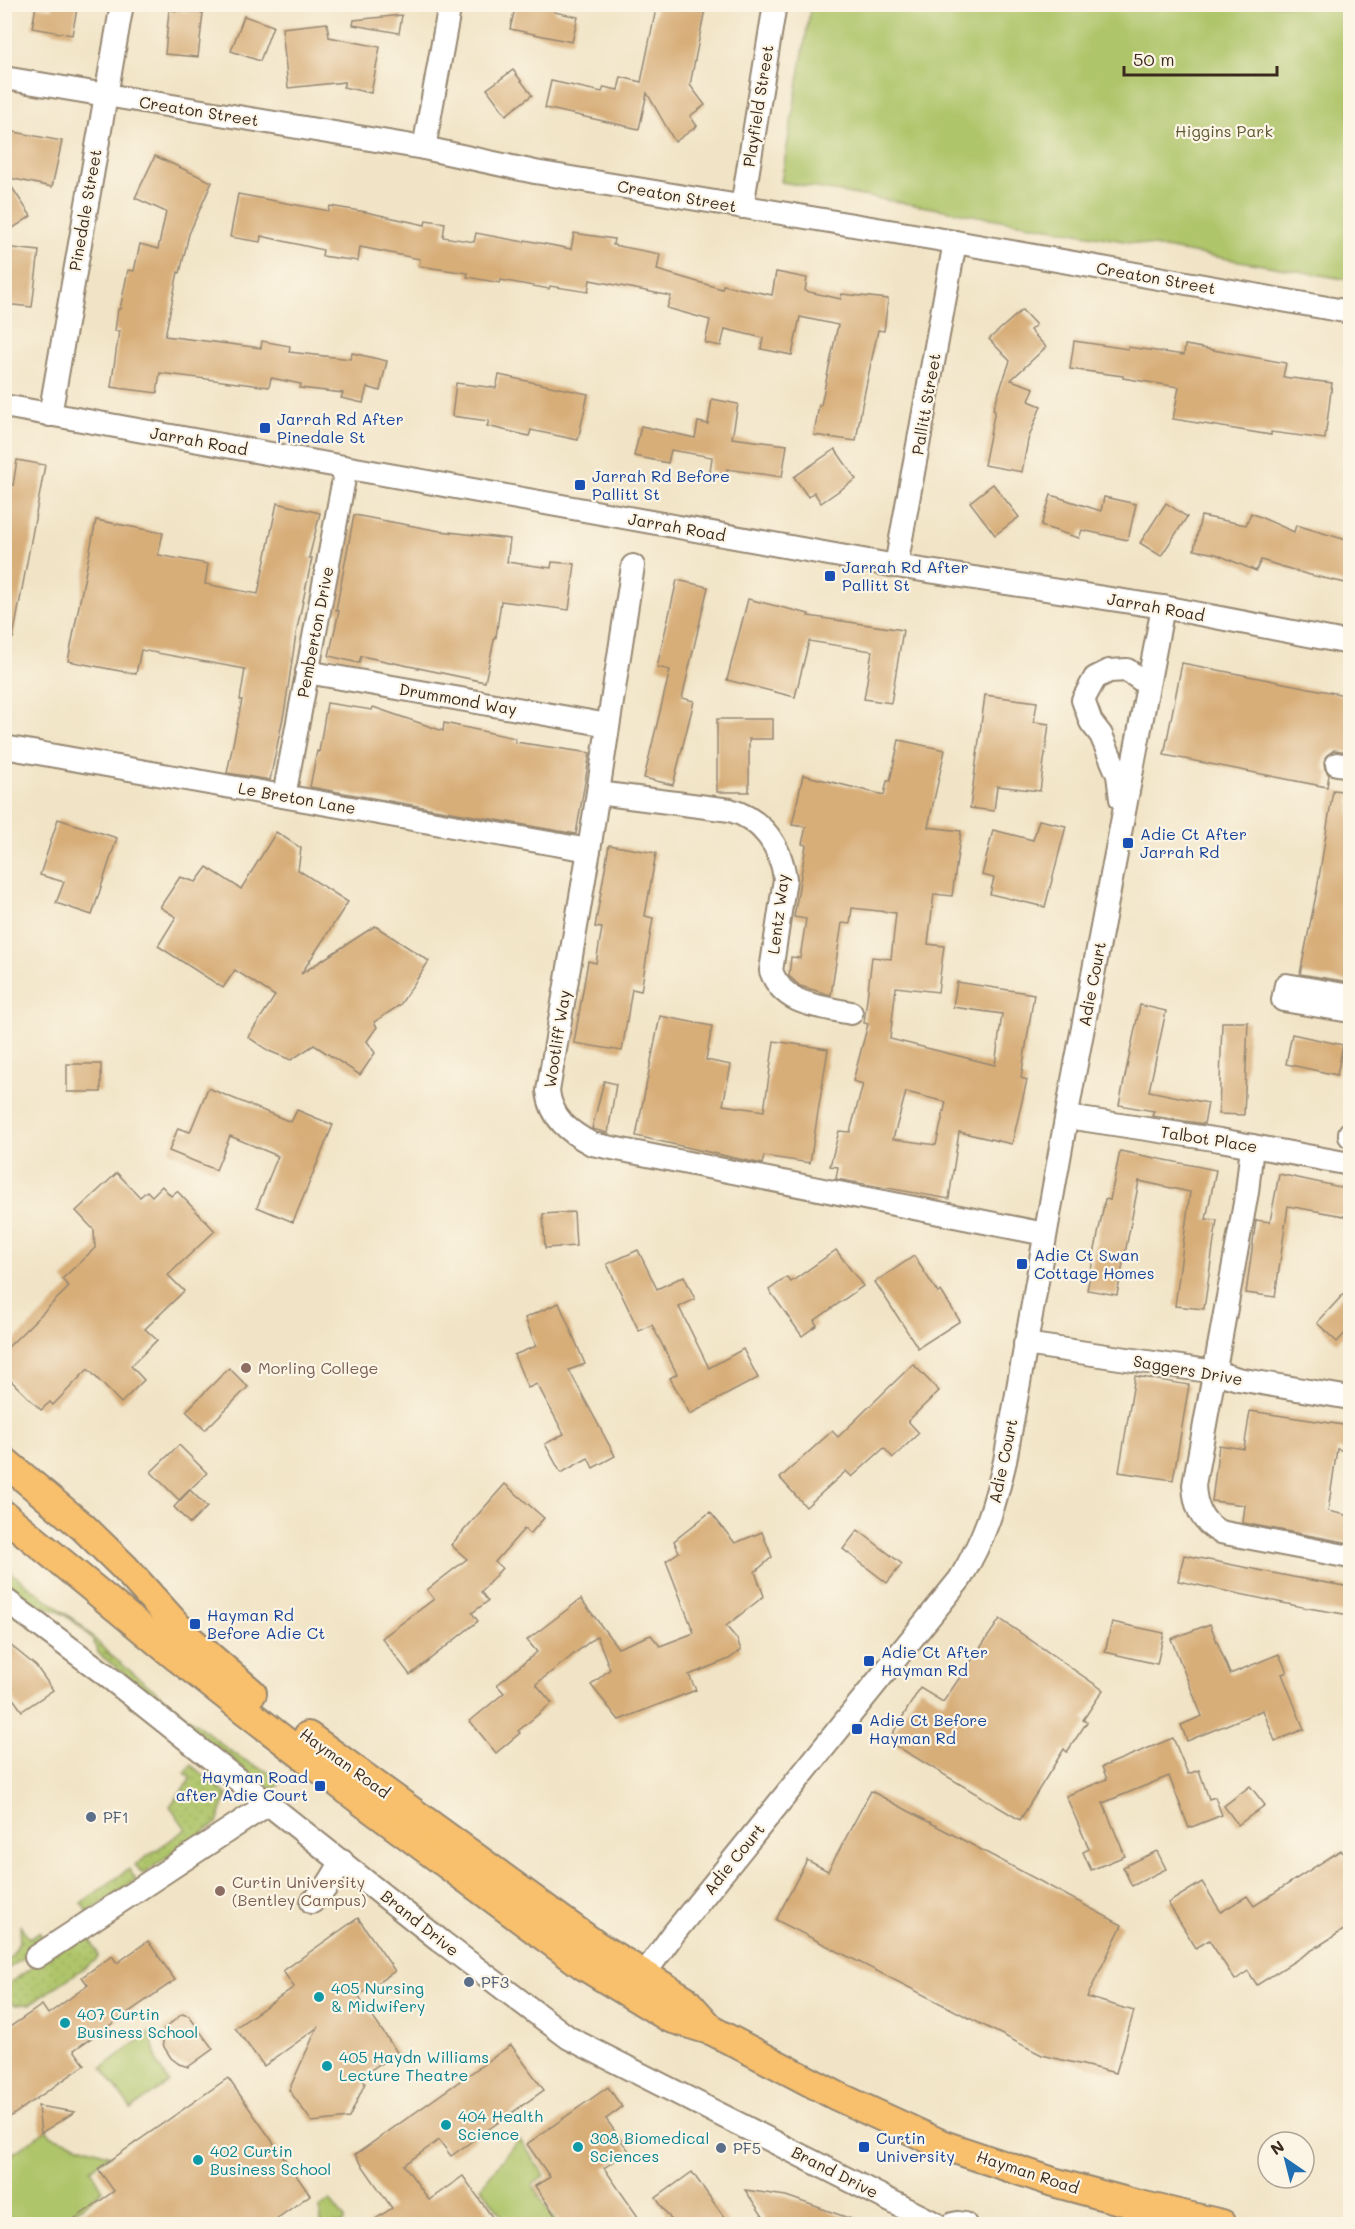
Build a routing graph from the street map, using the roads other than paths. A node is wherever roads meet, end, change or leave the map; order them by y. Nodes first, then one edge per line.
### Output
1 (122, 4) edge
2 (450, 4) edge
3 (775, 4) edge
4 (4, 78) edge
5 (105, 95) junction
6 (424, 148) junction
7 (742, 207) junction
8 (955, 242) junction
9 (1350, 312) edge
10 (4, 406) edge
11 (50, 415) junction
12 (346, 468) junction
13 (633, 566) dead end
14 (896, 566) junction
15 (1163, 607) junction
16 (1350, 643) edge
17 (307, 672) junction
18 (1147, 684) junction
19 (608, 725) junction
20 (4, 747) edge
21 (598, 793) junction
22 (284, 796) junction
23 (1123, 816) junction
24 (589, 850) junction
25 (1350, 996) edge
26 (1350, 1011) edge
27 (851, 1013) dead end
28 (1067, 1117) junction
29 (1252, 1146) junction
30 (1350, 1164) edge
31 (1045, 1234) junction
32 (1025, 1344) junction
33 (1215, 1372) junction
34 (1350, 1398) edge
35 (4, 1461) edge
36 (4, 1515) edge
37 (1350, 1557) edge
38 (4, 1599) edge
39 (268, 1804) junction
40 (342, 1861) junction
41 (312, 1902) dead end
42 (36, 1957) dead end
43 (636, 1984) junction
44 (936, 2224) edge
45 (953, 2224) edge
46 (965, 2224) edge
47 (1222, 2224) edge

1 - 5 street, Pinedale Street
2 - 6 street
3 - 7 street, Playfield Street
4 - 5 street, Creaton Street
5 - 6 street, Creaton Street
5 - 11 street, Pinedale Street
6 - 7 street, Creaton Street
7 - 8 street, Creaton Street
8 - 9 street, Creaton Street
8 - 14 street, Pallitt Street
10 - 11 street, Jarrah Road
11 - 12 street, Jarrah Road
12 - 14 street, Jarrah Road
12 - 17 street, Pemberton Drive
13 - 19 street, Wootliff Way
14 - 15 street, Jarrah Road
15 - 16 street, Jarrah Road
15 - 18 street, Adie Court
17 - 19 street, Drummond Way
17 - 22 street, Pemberton Drive
18 - 23 street, Adie Court
18 - 23 street, Adie Court
19 - 21 street, Wootliff Way
20 - 22 street, Le Breton Lane
21 - 24 street, Wootliff Way
21 - 27 street, Lentz Way
22 - 24 street, Le Breton Lane
23 - 28 street, Adie Court
24 - 31 street, Wootliff Way
25 - 26 street
28 - 29 street, Talbot Place
28 - 31 street, Adie Court
29 - 30 street, Talbot Place
29 - 33 street
31 - 32 street, Adie Court
32 - 33 street, Saggers Drive
32 - 43 street, Adie Court
33 - 34 street, Saggers Drive
33 - 37 street
35 - 43 main road, Hayman Road
36 - 43 main road, Hayman Road
38 - 39 street, Brand Drive
39 - 40 street, Brand Drive
39 - 42 street
40 - 41 street
40 - 44 street, Brand Drive
43 - 47 main road, Hayman Road
45 - 46 street

